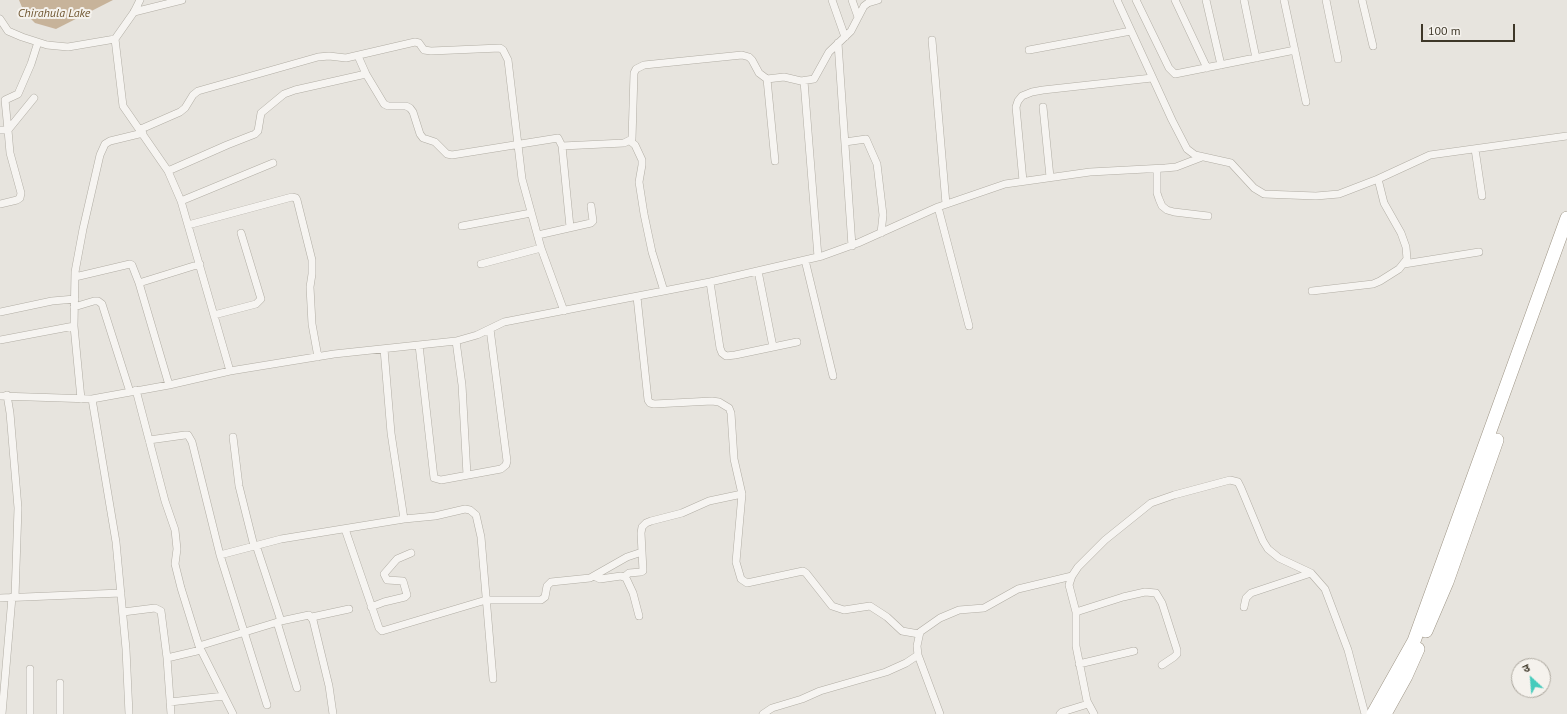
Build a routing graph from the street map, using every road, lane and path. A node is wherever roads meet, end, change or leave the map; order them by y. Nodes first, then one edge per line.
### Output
1 (140, 0) edge
2 (182, 0) edge
3 (832, 0) edge
4 (852, 0) edge
5 (878, 0) edge
6 (1117, 0) edge
7 (1136, 0) edge
8 (1175, 0) edge
9 (1206, 0) edge
10 (1244, 0) edge
11 (1284, 0) edge
12 (1326, 0) edge
13 (1362, 0) edge
14 (134, 12) junction
15 (858, 17) junction
16 (0, 19) edge
17 (1131, 31) junction
18 (845, 37) junction
19 (115, 39) junction
20 (932, 40) dead end
21 (38, 42) junction
22 (838, 43) junction
23 (1372, 46) dead end
24 (1029, 50) dead end
25 (1295, 50) junction
26 (358, 56) junction
27 (1256, 58) junction
28 (1338, 59) dead end
29 (1221, 65) junction
30 (1207, 68) junction
31 (366, 74) junction
32 (1152, 78) junction
33 (767, 79) junction
34 (804, 81) junction
35 (34, 98) dead end
36 (1306, 102) dead end
37 (1043, 107) dead end
38 (0, 130) edge
39 (8, 130) junction
40 (142, 131) junction
41 (1567, 136) edge
42 (630, 141) junction
43 (845, 142) junction
44 (518, 144) junction
45 (562, 146) junction
46 (1475, 149) junction
47 (1202, 157) junction
48 (775, 161) dead end
49 (273, 163) dead end
50 (1157, 169) junction
51 (168, 171) junction
52 (1050, 177) junction
53 (1378, 179) junction
54 (1023, 181) junction
55 (1482, 196) dead end
56 (181, 201) junction
57 (0, 204) edge
58 (946, 204) junction
59 (591, 206) dead end
60 (938, 207) junction
61 (531, 213) junction
62 (1208, 216) dead end
63 (1567, 218) edge
64 (188, 225) junction
65 (462, 226) dead end
66 (570, 227) junction
67 (241, 232) dead end
68 (882, 233) junction
69 (538, 235) junction
70 (1567, 238) edge
71 (852, 246) junction
72 (541, 248) junction
73 (1479, 252) dead end
74 (818, 257) junction
75 (806, 260) junction
76 (200, 264) junction
77 (481, 264) dead end
78 (1404, 264) junction
79 (758, 271) junction
80 (75, 277) junction
81 (710, 282) junction
82 (139, 283) junction
83 (1312, 291) dead end
84 (664, 292) junction
85 (637, 297) junction
86 (75, 298) junction
87 (74, 307) junction
88 (564, 311) junction
89 (0, 312) edge
90 (214, 315) junction
91 (74, 326) junction
92 (969, 326) dead end
93 (490, 329) junction
94 (0, 340) edge
95 (456, 341) junction
96 (797, 342) dead end
97 (418, 345) junction
98 (773, 347) junction
99 (384, 349) junction
100 (318, 357) junction
101 (230, 371) junction
102 (833, 376) dead end
103 (170, 385) junction
104 (133, 391) junction
105 (4, 396) edge
106 (82, 399) junction
107 (92, 399) junction
108 (233, 437) dead end
109 (149, 440) junction
110 (467, 475) junction
111 (742, 494) junction
112 (404, 519) junction
113 (345, 529) junction
114 (255, 545) junction
115 (642, 552) junction
116 (412, 553) dead end
117 (220, 555) junction
118 (1312, 573) junction
119 (594, 576) junction
120 (1072, 576) junction
121 (624, 577) junction
122 (121, 593) junction
123 (14, 597) junction
124 (0, 598) edge
125 (486, 600) junction
126 (372, 607) junction
127 (1244, 607) dead end
128 (349, 609) dead end
129 (123, 612) junction
130 (1076, 612) junction
131 (639, 616) dead end
132 (312, 617) junction
133 (279, 621) junction
134 (243, 632) junction
135 (919, 634) junction
136 (200, 648) junction
137 (1134, 651) dead end
138 (918, 655) junction
139 (167, 658) junction
140 (1079, 664) junction
141 (1162, 665) dead end
142 (30, 669) dead end
143 (2, 672) edge
144 (493, 679) dead end
145 (60, 683) dead end
146 (297, 688) dead end
147 (224, 696) junction
148 (170, 702) junction
149 (1088, 704) junction
150 (267, 705) dead end
151 (2, 714) edge
152 (30, 714) edge
153 (60, 714) edge
154 (129, 714) edge
155 (171, 714) edge
156 (233, 714) edge
157 (333, 714) edge
158 (763, 714) edge
159 (940, 714) edge
160 (1060, 714) edge
161 (1094, 714) edge
162 (1365, 714) edge
163 (1373, 714) edge
164 (1385, 714) edge

1 - 14 street
2 - 14 street
3 - 18 street
4 - 15 street
5 - 15 street
6 - 17 street
7 - 30 street
8 - 30 street
9 - 29 street
10 - 27 street
11 - 25 street
12 - 28 street
13 - 23 street
14 - 19 street
15 - 18 street
16 - 21 street
17 - 24 street
17 - 32 street
18 - 22 street
19 - 21 street
19 - 40 street
20 - 58 street
21 - 39 street
22 - 34 street
22 - 43 street
25 - 27 street
25 - 36 street
26 - 31 street
26 - 40 street
26 - 44 street
27 - 29 street
29 - 30 street
31 - 44 street
31 - 51 street
32 - 47 street
32 - 54 street
33 - 34 street
33 - 42 street
33 - 48 street
34 - 74 street
35 - 39 street
37 - 52 street
38 - 39 street
39 - 57 street
40 - 51 street
40 - 80 street
41 - 46 street
42 - 45 street
42 - 84 street
43 - 68 street
43 - 71 street
44 - 45 street
44 - 61 street
45 - 66 street
46 - 53 street
46 - 55 street
47 - 50 street
47 - 53 street
49 - 56 street
50 - 52 street
50 - 62 street
51 - 56 street
52 - 54 street
53 - 78 street
54 - 58 street
56 - 64 street
58 - 60 street
59 - 66 street
60 - 68 street
60 - 92 street
61 - 65 street
61 - 69 street
63 - 163 highway
64 - 76 street
64 - 100 street
66 - 69 street
67 - 90 street
68 - 71 street
69 - 72 street
70 - 164 highway
71 - 74 street
72 - 77 street
72 - 88 street
73 - 78 street
74 - 75 street
75 - 79 street
75 - 102 street
76 - 82 street
76 - 90 street
78 - 83 street
79 - 81 street
79 - 98 street
80 - 82 street
80 - 86 street
81 - 84 street
81 - 98 street
82 - 103 street
84 - 85 street
85 - 88 street
85 - 111 street
86 - 87 street
86 - 89 street
87 - 91 street
87 - 104 street
88 - 93 street
90 - 101 street
91 - 94 street
91 - 106 street
93 - 95 street
93 - 110 street
95 - 97 street
95 - 110 street
96 - 98 street
97 - 99 street
97 - 110 street
99 - 100 street
99 - 112 street
100 - 101 street
101 - 103 street
103 - 104 street
104 - 107 street
104 - 109 street
105 - 106 street
105 - 123 street
106 - 107 street
107 - 122 street
108 - 114 street
109 - 117 street
109 - 136 street
111 - 115 street
111 - 135 street
112 - 113 street
112 - 125 street
113 - 114 street
113 - 126 street
114 - 117 street
114 - 133 street
115 - 119 street
115 - 121 street
116 - 126 street
117 - 134 street
118 - 120 street
118 - 127 street
118 - 162 street
119 - 121 street
119 - 125 street
120 - 130 street
120 - 135 street
121 - 131 street
122 - 123 street
122 - 129 street
123 - 124 street
123 - 143 street
125 - 126 street
125 - 144 street
128 - 132 street
129 - 139 street
129 - 154 street
130 - 140 street
130 - 141 street
132 - 133 street
132 - 157 street
133 - 134 street
133 - 146 street
134 - 136 street
134 - 150 street
135 - 138 street
136 - 139 street
136 - 147 street
137 - 140 street
138 - 158 street
138 - 159 street
139 - 148 street
140 - 149 street
142 - 152 street
143 - 151 street
145 - 153 street
147 - 148 street
147 - 156 street
148 - 155 street
149 - 160 street
149 - 161 street

